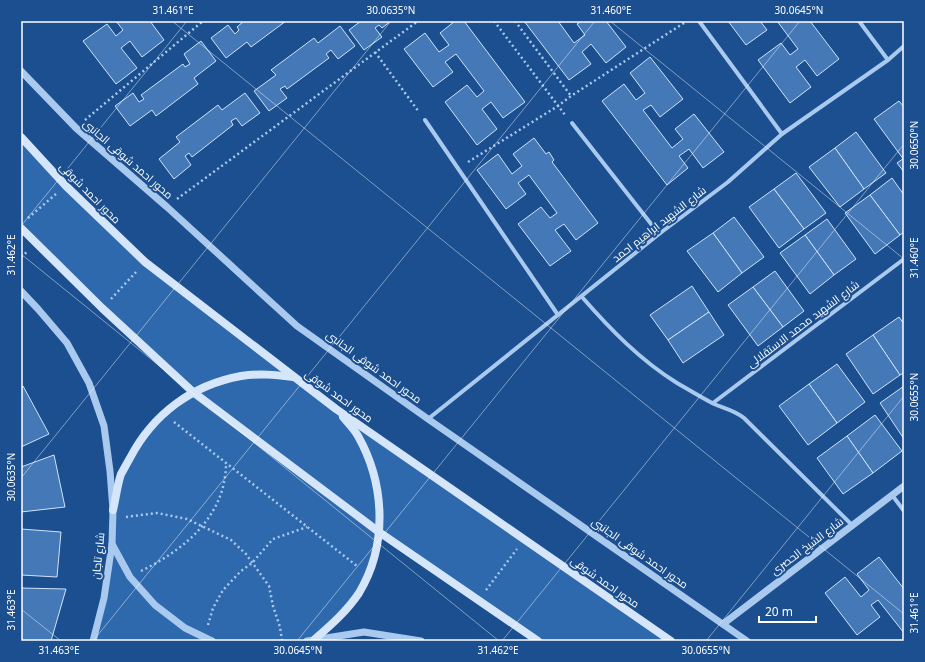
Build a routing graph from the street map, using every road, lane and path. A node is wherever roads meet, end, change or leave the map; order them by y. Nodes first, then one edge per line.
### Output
1 (203, 21) edge
2 (418, 21) edge
3 (494, 21) edge
4 (515, 21) edge
5 (688, 21) edge
6 (699, 21) edge
7 (859, 21) edge
8 (904, 46) edge
9 (375, 52) junction
10 (888, 60) junction
11 (21, 71) edge
12 (571, 96) junction
13 (558, 106) junction
14 (425, 120) joint
15 (572, 123) joint
16 (76, 128) junction
17 (782, 134) junction
18 (21, 137) edge
19 (458, 168) junction
20 (66, 186) junction
21 (167, 207) junction
22 (27, 218) dead end
23 (21, 228) edge
24 (659, 234) junction
25 (904, 259) edge
26 (145, 262) junction
27 (21, 291) edge
28 (582, 297) junction
29 (102, 308) junction
30 (558, 315) junction
31 (294, 377) junction
32 (193, 392) junction
33 (713, 403) junction
34 (336, 409) junction
35 (163, 413) junction
36 (428, 420) junction
37 (226, 463) junction
38 (904, 486) edge
39 (892, 494) junction
40 (113, 510) junction
41 (904, 511) edge
42 (113, 520) junction
43 (852, 525) junction
44 (202, 527) junction
45 (308, 527) junction
46 (379, 532) junction
47 (524, 539) junction
48 (112, 544) junction
49 (252, 563) junction
50 (367, 574) junction
51 (130, 577) junction
52 (479, 600) junction
53 (723, 624) junction
54 (205, 638) junction
55 (311, 640) edge
56 (93, 641) edge
57 (212, 641) edge
58 (282, 641) edge
59 (421, 641) edge
60 (538, 641) edge
61 (671, 641) edge
62 (747, 641) edge

1 - 16 path
2 - 9 path
3 - 13 path
4 - 12 path
5 - 12 path
6 - 17 street
7 - 10 street
8 - 10 street, شارع الشهيد ابراهيم احمد
9 - 14 path
9 - 21 path
10 - 17 street, شارع الشهيد ابراهيم احمد
11 - 16 street, محور احمد شوقى الجانبى
12 - 13 path
13 - 15 path
13 - 19 path
14 - 19 street
15 - 24 street
16 - 21 street, محور احمد شوقى الجانبى
17 - 24 street, شارع الشهيد ابراهيم احمد
18 - 20 main road, محور احمد شوقى
19 - 30 street
20 - 22 path
20 - 26 main road, محور احمد شوقى
21 - 36 street, محور احمد شوقى الجانبى
23 - 29 main road
24 - 28 street, شارع الشهيد ابراهيم احمد
25 - 33 street, شارع الشهيد محمد الاستقلالى
26 - 29 path
26 - 31 main road, محور احمد شوقى
27 - 40 street, شارع تاجان
28 - 30 street, شارع الشهيد ابراهيم احمد
28 - 33 street
29 - 32 main road
30 - 36 street, شارع الشهيد ابراهيم احمد
31 - 32 main road
31 - 34 main road, محور احمد شوقى
32 - 35 main road
32 - 46 main road
33 - 43 street
34 - 46 main road
34 - 47 main road, محور احمد شوقى
35 - 37 path
35 - 40 main road
36 - 53 street, محور احمد شوقى الجانبى
37 - 44 path
37 - 45 path
38 - 39 street, شارع الشيخ الحصرى
39 - 41 street
39 - 43 street, شارع الشيخ الحصرى
40 - 42 street, شارع تاجان
42 - 44 path
42 - 48 street, شارع تاجان
43 - 53 street, شارع الشيخ الحصرى
44 - 49 path
44 - 51 path
45 - 49 path
45 - 50 path
46 - 50 main road
46 - 52 main road
47 - 52 path
47 - 61 main road, محور احمد شوقى
48 - 51 street
48 - 56 street, شارع تاجان
49 - 54 path
49 - 58 path
50 - 55 main road
51 - 54 street
52 - 60 main road
53 - 62 street, محور احمد شوقى الجانبى
54 - 57 street
55 - 59 street

